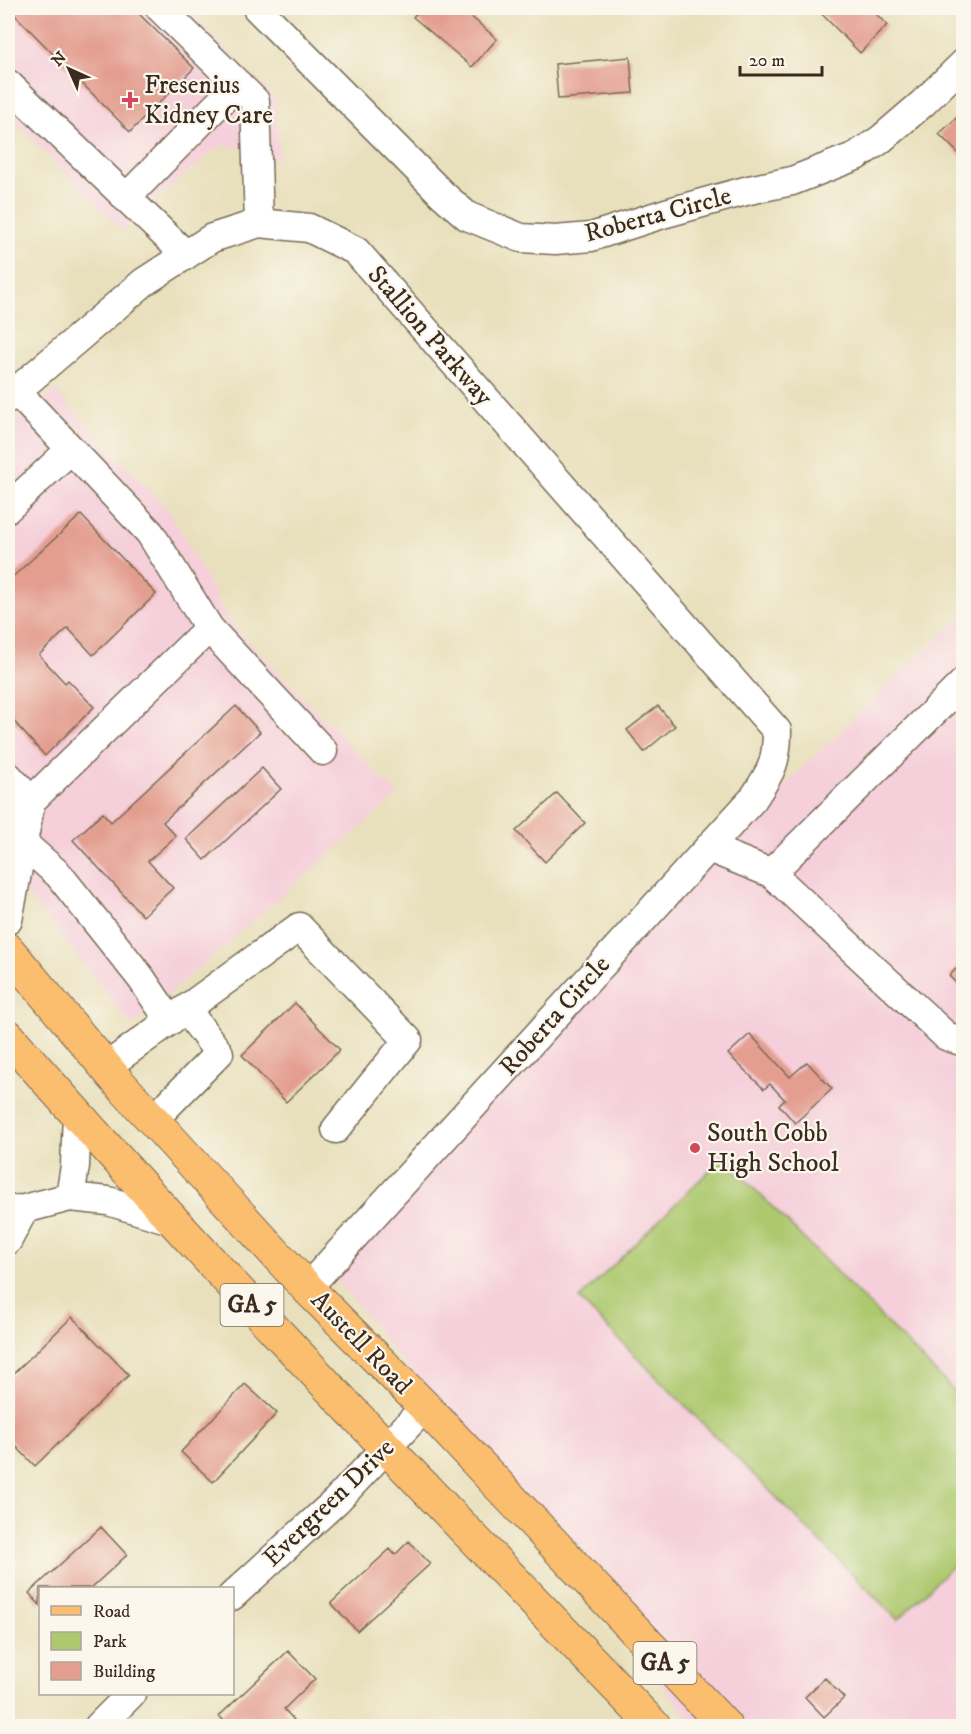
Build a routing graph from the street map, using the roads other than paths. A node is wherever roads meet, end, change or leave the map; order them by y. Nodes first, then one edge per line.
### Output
1 (160, 8) edge
2 (257, 8) edge
3 (963, 63) edge
4 (8, 84) edge
5 (237, 84) junction
6 (126, 198) junction
7 (259, 223) junction
8 (186, 255) junction
9 (12, 395) edge
10 (71, 449) junction
11 (8, 508) edge
12 (209, 628) junction
13 (963, 682) edge
14 (777, 731) joint
15 (323, 751) dead end
16 (8, 776) edge
17 (31, 801) junction
18 (23, 843) junction
19 (709, 848) junction
20 (771, 873) junction
21 (8, 920) edge
22 (8, 950) edge
23 (178, 1015) junction
24 (8, 1036) edge
25 (963, 1042) edge
26 (106, 1067) junction
27 (77, 1114) junction
28 (153, 1120) junction
29 (336, 1129) dead end
30 (70, 1197) junction
31 (13, 1206) edge
32 (174, 1221) junction
33 (8, 1240) edge
34 (307, 1287) junction
35 (425, 1407) junction
36 (386, 1448) junction
37 (234, 1594) edge
38 (130, 1695) edge
39 (99, 1726) edge
40 (654, 1726) edge
41 (725, 1726) edge

1 - 5 street
2 - 3 street, Roberta Circle
4 - 6 street
5 - 6 street
5 - 7 street
6 - 8 street
7 - 8 street, Stallion Parkway
7 - 14 street, Stallion Parkway
8 - 9 street, Stallion Parkway
9 - 10 street
10 - 11 street
10 - 12 street
12 - 15 street
12 - 17 street
13 - 20 street
14 - 19 street, Roberta Circle
16 - 17 street
17 - 18 street
18 - 21 street
18 - 23 street
19 - 20 street
19 - 34 street, Roberta Circle
20 - 25 street
22 - 26 main road, Austell Road / GA 5
23 - 26 street
23 - 28 street
23 - 29 street
24 - 27 main road, Austell Road / GA 5
26 - 28 main road, Austell Road / GA 5
27 - 30 street
27 - 32 main road, Austell Road / GA 5
28 - 34 main road, Austell Road / GA 5
30 - 31 street
30 - 32 street
31 - 33 street
32 - 36 main road, Austell Road / GA 5
34 - 35 main road, Austell Road / GA 5
35 - 36 street, Evergreen Drive
35 - 41 main road, Austell Road / GA 5
36 - 37 street, Evergreen Drive
36 - 40 main road, Austell Road / GA 5
38 - 39 street

